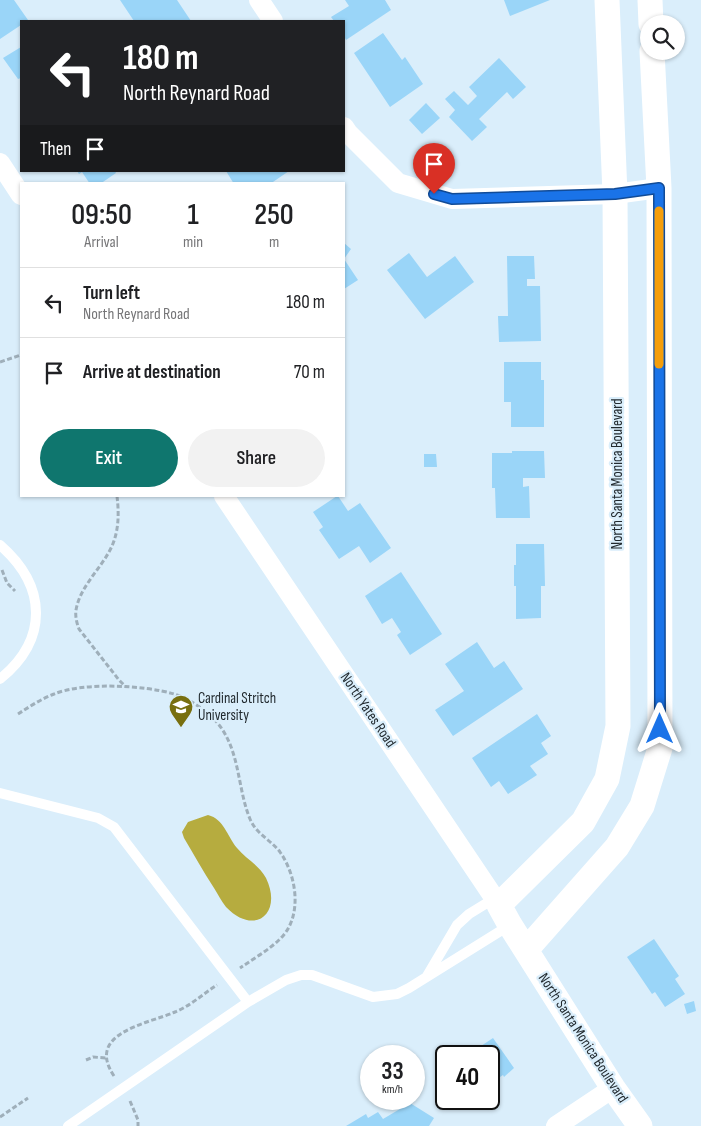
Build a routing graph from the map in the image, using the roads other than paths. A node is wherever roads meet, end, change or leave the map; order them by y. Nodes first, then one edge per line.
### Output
1 (259, 0) edge
2 (607, 0) edge
3 (650, 0) edge
4 (651, 15) edge
5 (272, 20) edge
6 (652, 60) edge
7 (345, 128) edge
8 (0, 163) edge
9 (659, 188) junction
10 (20, 193) edge
11 (615, 194) junction
12 (225, 497) edge
13 (0, 545) edge
14 (0, 679) edge
15 (0, 793) edge
16 (501, 909) junction
17 (526, 950) junction
18 (426, 977) junction
19 (248, 1002) junction
20 (613, 1088) junction
21 (68, 1126) edge
22 (556, 1126) edge
23 (640, 1126) edge

1 - 5 street
2 - 11 street, North Santa Monica Boulevard
3 - 4 street
6 - 9 street
7 - 11 street
8 - 10 street
9 - 11 street
9 - 17 street
11 - 16 street, North Santa Monica Boulevard
12 - 16 street, North Yates Road
13 - 14 lane
15 - 19 lane
16 - 17 street, North Santa Monica Boulevard
16 - 18 lane
16 - 18 lane
17 - 20 street, North Santa Monica Boulevard
18 - 19 lane
19 - 21 lane
20 - 22 street
20 - 23 street, North Santa Monica Boulevard

